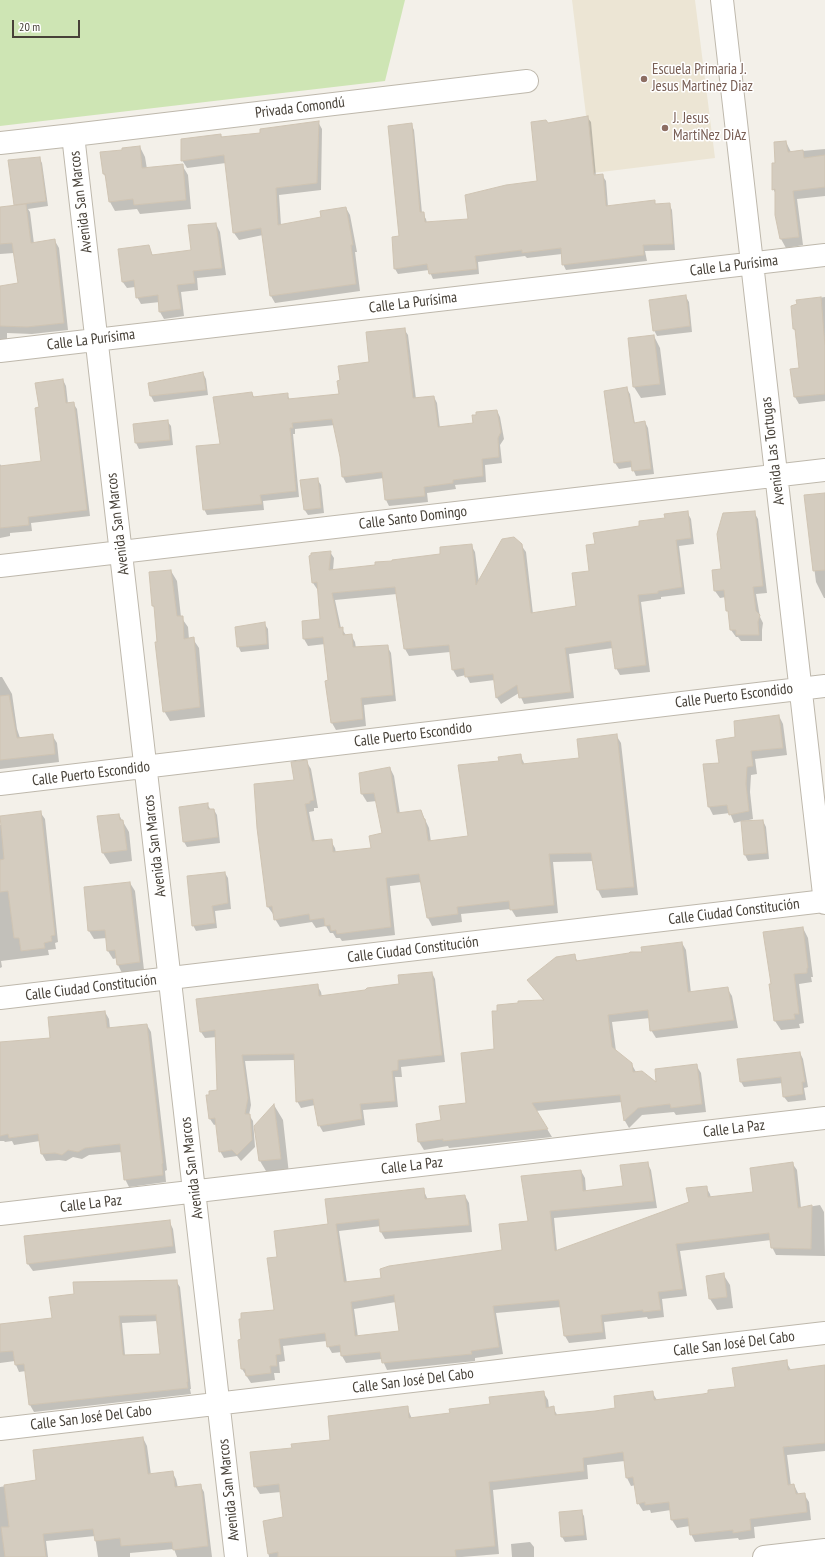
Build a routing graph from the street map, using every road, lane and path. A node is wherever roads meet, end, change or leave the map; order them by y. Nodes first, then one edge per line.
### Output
1 (722, 0) edge
2 (527, 81) dead end
3 (73, 135) junction
4 (0, 142) edge
5 (825, 255) edge
6 (752, 264) junction
7 (97, 340) junction
8 (0, 351) edge
9 (825, 470) edge
10 (776, 476) junction
11 (121, 552) junction
12 (0, 566) edge
13 (825, 686) edge
14 (800, 688) junction
15 (146, 767) junction
16 (0, 784) edge
17 (825, 902) edge
18 (170, 978) junction
19 (0, 998) edge
20 (825, 1118) edge
21 (194, 1192) junction
22 (0, 1214) edge
23 (825, 1333) edge
24 (219, 1404) junction
25 (0, 1429) edge
26 (825, 1550) edge
27 (236, 1557) edge
28 (764, 1557) edge

1 - 6 street, Avenida Las Tortugas
2 - 3 street, Privada Comondú
3 - 4 street, Privada Comondú
3 - 7 street, Avenida San Marcos
5 - 6 street, Calle La Purísima
6 - 7 street, Calle La Purísima
6 - 10 street, Avenida Las Tortugas
7 - 8 street, Calle La Purísima
7 - 11 street, Avenida San Marcos
9 - 10 street, Calle Santo Domingo
10 - 11 street, Calle Santo Domingo
10 - 14 street, Avenida Las Tortugas
11 - 12 street, Calle Santo Domingo
11 - 15 street, Avenida San Marcos
13 - 14 street, Calle Puerto Escondido
14 - 15 street, Calle Puerto Escondido
14 - 17 street, Avenida Las Tortugas
15 - 16 street, Calle Puerto Escondido
15 - 18 street, Avenida San Marcos
17 - 18 street, Calle Ciudad Constitución
18 - 19 street, Calle Ciudad Constitución
18 - 21 street, Avenida San Marcos
20 - 21 street, Calle La Paz
21 - 22 street, Calle La Paz
21 - 24 street, Avenida San Marcos
23 - 24 street, Calle San José Del Cabo
24 - 25 street, Calle San José Del Cabo
24 - 27 street, Avenida San Marcos
26 - 28 street

